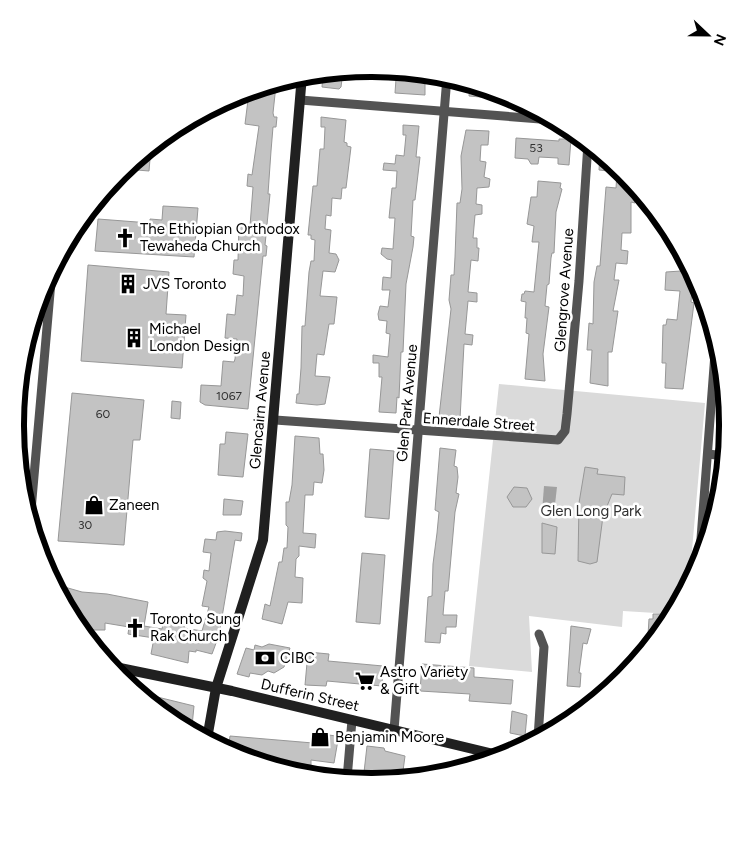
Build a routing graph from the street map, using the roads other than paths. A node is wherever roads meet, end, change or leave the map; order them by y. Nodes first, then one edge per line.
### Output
1 (301, 85) edge
2 (446, 86) edge
3 (300, 100) junction
4 (444, 112) junction
5 (535, 119) edge
6 (587, 153) edge
7 (50, 292) edge
8 (714, 366) edge
9 (274, 420) junction
10 (419, 431) junction
11 (561, 437) joint
12 (708, 454) junction
13 (718, 455) edge
14 (32, 500) edge
15 (701, 536) edge
16 (539, 634) dead end
17 (124, 669) edge
18 (216, 688) junction
19 (352, 720) junction
20 (394, 730) junction
21 (539, 730) edge
22 (208, 732) edge
23 (487, 752) edge
24 (347, 772) edge

1 - 3 street, Glencairn Avenue
2 - 4 street, Glen Park Avenue
3 - 4 street
3 - 9 street, Glencairn Avenue
4 - 5 street
4 - 10 street, Glen Park Avenue
6 - 11 street, Glengrove Avenue
7 - 14 street
8 - 12 street
9 - 10 street, Ennerdale Street
9 - 18 street, Glencairn Avenue
10 - 11 street, Ennerdale Street
10 - 20 street, Glen Park Avenue
12 - 13 street
12 - 15 street
16 - 21 street
17 - 18 street, Dufferin Street
18 - 19 street, Dufferin Street
18 - 22 street, Glencairn Avenue
19 - 20 street, Dufferin Street
19 - 24 street
20 - 23 street, Dufferin Street

